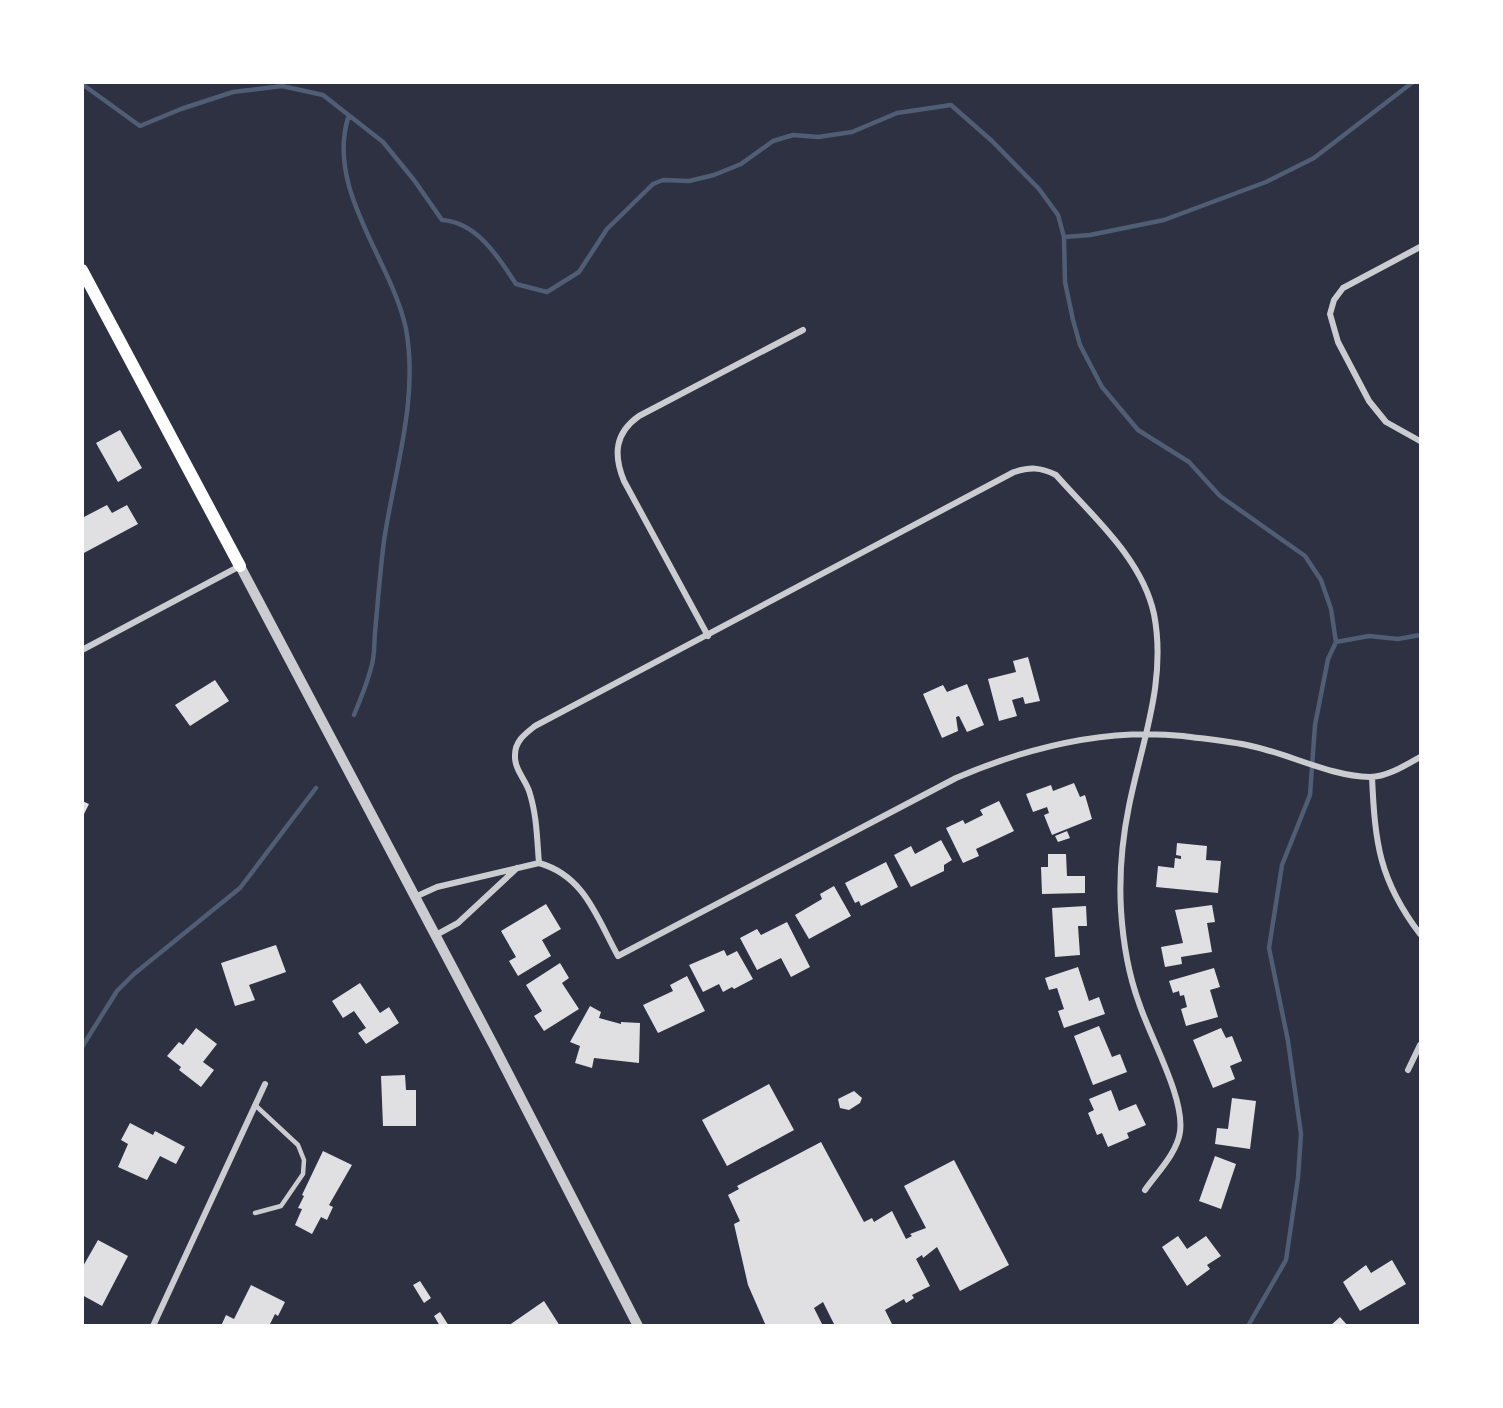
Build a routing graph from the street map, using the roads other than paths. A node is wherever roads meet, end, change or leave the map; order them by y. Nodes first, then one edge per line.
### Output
1 (1420, 247) edge
2 (82, 270) edge
3 (803, 330) dead end
4 (1420, 441) edge
5 (240, 566) junction
6 (708, 636) junction
7 (82, 650) edge
8 (1146, 736) junction
9 (1420, 757) edge
10 (1372, 777) junction
11 (539, 863) junction
12 (518, 868) junction
13 (415, 897) junction
14 (1420, 934) edge
15 (436, 935) junction
16 (1420, 1046) edge
17 (1408, 1070) dead end
18 (265, 1084) dead end
19 (255, 1105) junction
20 (1145, 1190) dead end
21 (255, 1214) dead end
22 (153, 1326) edge
23 (638, 1326) edge

1 - 4 street
2 - 5 main road
3 - 6 street
5 - 7 street
5 - 13 street
6 - 8 street
6 - 11 street
8 - 10 street
8 - 11 street
8 - 20 street
9 - 10 street
10 - 14 street
11 - 12 street
12 - 13 street
12 - 15 street
13 - 15 street
15 - 23 street
16 - 17 street
18 - 19 street
19 - 21 lane
19 - 22 street

